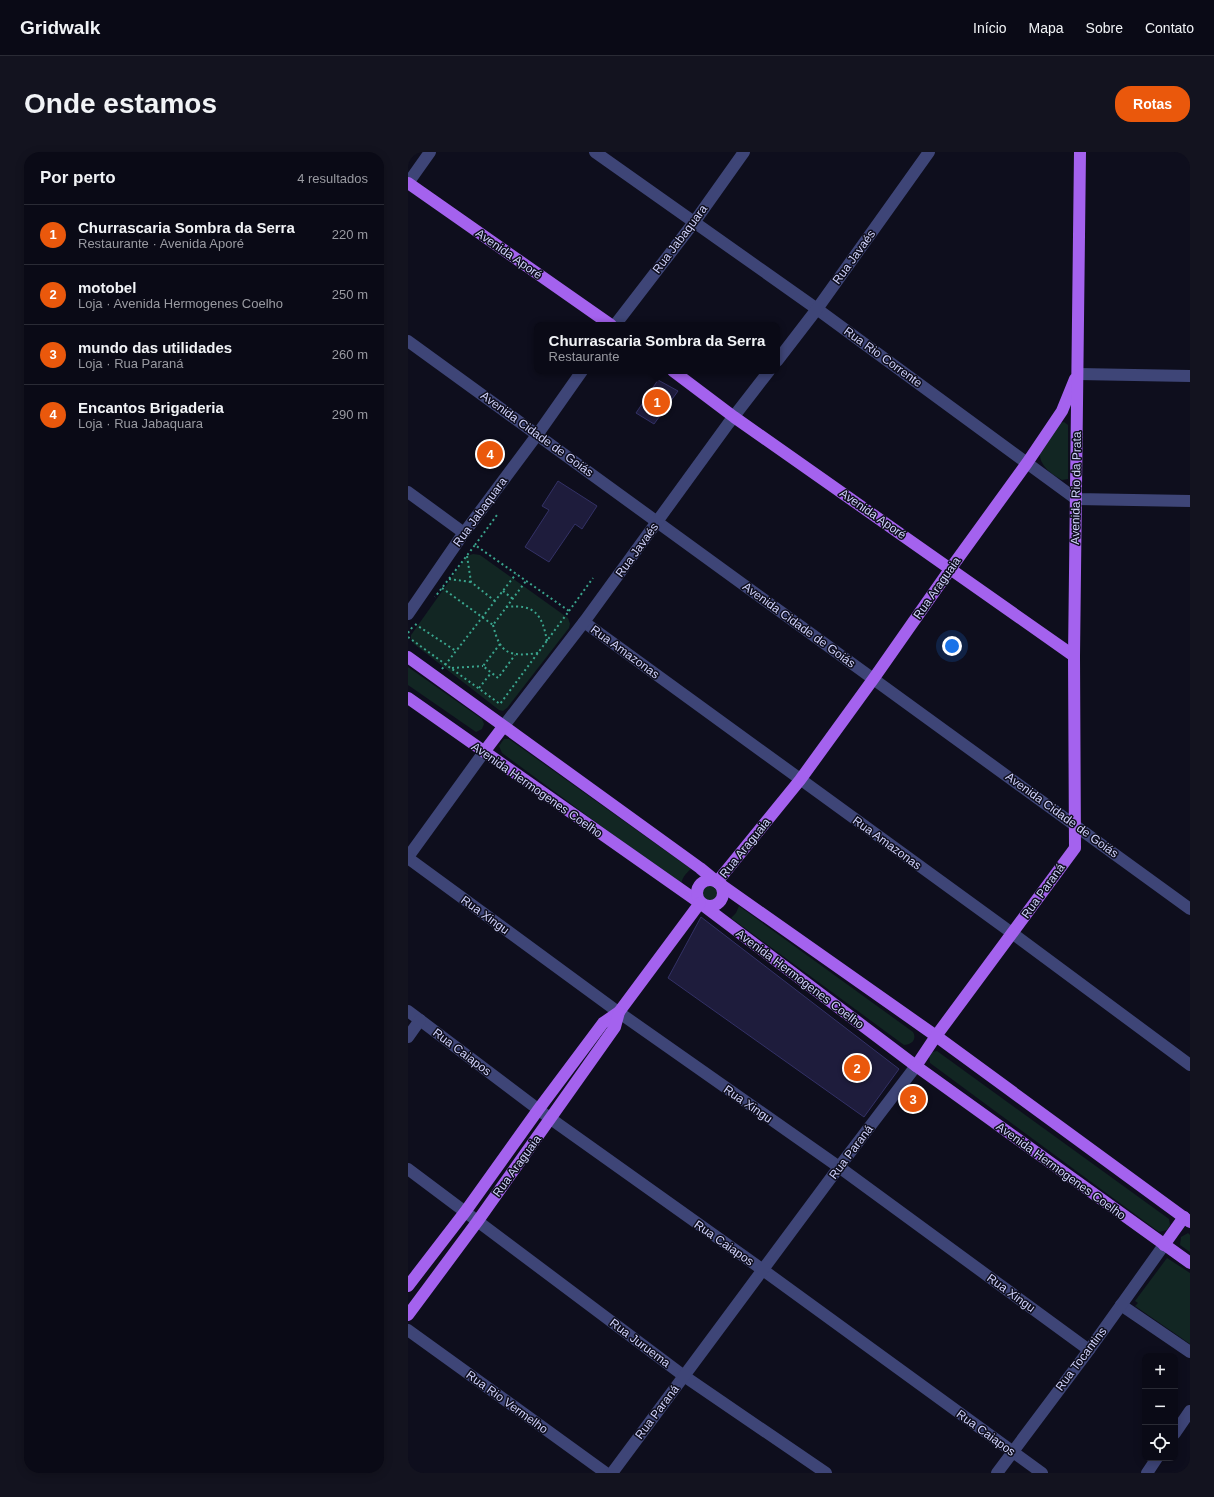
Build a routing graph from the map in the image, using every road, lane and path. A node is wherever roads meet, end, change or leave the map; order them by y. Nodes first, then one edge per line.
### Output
1 (430, 152) edge
2 (595, 152) edge
3 (744, 152) edge
4 (929, 152) edge
5 (1080, 152) edge
6 (408, 183) edge
7 (695, 221) junction
8 (817, 309) junction
9 (607, 322) edge
10 (617, 322) edge
11 (408, 341) edge
12 (780, 357) edge
13 (580, 374) edge
14 (677, 374) edge
15 (767, 374) edge
16 (1078, 374) junction
17 (1190, 376) edge
18 (734, 416) junction
19 (537, 435) junction
20 (1027, 463) junction
21 (408, 492) edge
22 (1076, 499) junction
23 (1190, 501) edge
24 (497, 515) dead end
25 (658, 522) junction
26 (464, 533) junction
27 (475, 545) junction
28 (467, 555) junction
29 (950, 568) junction
30 (516, 574) junction
31 (593, 578) dead end
32 (449, 579) junction
33 (526, 581) junction
34 (471, 582) junction
35 (442, 588) junction
36 (503, 591) junction
37 (513, 599) junction
38 (433, 600) dead end
39 (495, 601) junction
40 (506, 607) junction
41 (569, 611) junction
42 (408, 614) edge
43 (482, 617) junction
44 (584, 622) junction
45 (493, 625) junction
46 (408, 633) edge
47 (408, 637) edge
48 (547, 641) junction
49 (500, 644) junction
50 (456, 651) junction
51 (538, 653) junction
52 (515, 655) junction
53 (1074, 656) junction
54 (408, 657) edge
55 (446, 664) junction
56 (483, 666) junction
57 (450, 668) junction
58 (491, 673) junction
59 (874, 678) junction
60 (479, 688) junction
61 (408, 698) edge
62 (504, 727) junction
63 (484, 752) junction
64 (800, 780) junction
65 (1076, 825) junction
66 (408, 857) edge
67 (717, 882) junction
68 (700, 903) junction
69 (1190, 909) edge
70 (1012, 933) junction
71 (408, 1011) edge
72 (619, 1012) junction
73 (420, 1020) junction
74 (936, 1036) junction
75 (408, 1037) edge
76 (1190, 1065) edge
77 (916, 1066) junction
78 (538, 1110) junction
79 (551, 1119) junction
80 (839, 1167) junction
81 (408, 1169) edge
82 (465, 1212) junction
83 (1188, 1216) edge
84 (477, 1222) junction
85 (1164, 1245) junction
86 (1190, 1263) edge
87 (762, 1270) junction
88 (408, 1286) edge
89 (1121, 1305) junction
90 (408, 1315) edge
91 (408, 1330) edge
92 (1089, 1350) junction
93 (1190, 1352) edge
94 (684, 1376) junction
95 (1190, 1411) edge
96 (1178, 1429) edge
97 (1012, 1452) junction
98 (1155, 1461) edge
99 (606, 1473) edge
100 (612, 1473) edge
101 (826, 1473) edge
102 (997, 1473) edge
103 (1042, 1473) edge
104 (1147, 1473) edge

1 - 6 street
2 - 7 street, Rua Rio Corrente
3 - 7 street, Rua Jabaquara
4 - 8 street, Rua Javaés
5 - 16 main road, Avenida Rio da Prata
6 - 9 main road, Avenida Aporé
7 - 8 street, Rua Rio Corrente
7 - 10 street, Rua Jabaquara
8 - 12 street, Rua Javaés
8 - 20 street, Rua Rio Corrente
11 - 19 street, Avenida Cidade de Goiás
13 - 19 street, Rua Jabaquara
14 - 18 main road, Avenida Aporé
15 - 18 street, Rua Javaés
16 - 17 street
16 - 20 main road, Rua Araguaia
16 - 22 main road, Avenida Rio da Prata
18 - 25 street, Rua Javaés
18 - 29 main road, Avenida Aporé
19 - 25 street, Avenida Cidade de Goiás
19 - 26 street, Rua Jabaquara
20 - 22 street, Rua Rio Corrente
20 - 29 main road, Rua Araguaia
21 - 26 street
22 - 23 street
22 - 53 main road, Avenida Rio da Prata
24 - 27 path
25 - 44 street, Rua Javaés
25 - 59 street, Avenida Cidade de Goiás
26 - 42 street, Rua Jabaquara
27 - 28 path
27 - 30 path
28 - 32 path
28 - 34 path
29 - 53 main road, Avenida Aporé
29 - 59 main road, Rua Araguaia
30 - 33 path
30 - 36 path
31 - 41 path
32 - 34 path
32 - 35 path
33 - 37 path
33 - 41 path
34 - 39 path
35 - 38 path
35 - 43 path
36 - 37 path
36 - 39 path
37 - 40 path
39 - 43 path
40 - 45 path
40 - 48 path
41 - 48 path
43 - 45 path
43 - 50 path
44 - 62 street, Rua Javaés
44 - 64 street, Rua Amazonas
45 - 49 path
46 - 50 path
47 - 55 path
48 - 51 path
49 - 52 path
49 - 56 path
50 - 55 path
51 - 52 path
51 - 60 path
52 - 58 path
53 - 65 main road, Avenida Rio da Prata
54 - 62 main road
55 - 57 path
56 - 57 path
56 - 58 path
57 - 60 path
58 - 60 path
59 - 64 main road, Rua Araguaia
59 - 65 street, Avenida Cidade de Goiás
61 - 63 main road, Avenida Hermogenes Coelho
62 - 63 main road
62 - 67 main road
63 - 66 street
63 - 68 main road, Avenida Hermogenes Coelho
64 - 67 main road, Rua Araguaia
64 - 70 street, Rua Amazonas
65 - 69 street, Avenida Cidade de Goiás
65 - 70 main road, Rua Paraná
66 - 72 street, Rua Xingu
67 - 68 main road
67 - 68 main road
67 - 74 main road
68 - 72 main road, Rua Araguaia
68 - 77 main road, Avenida Hermogenes Coelho
70 - 74 main road, Rua Paraná
70 - 76 street, Rua Amazonas
71 - 73 street, Rua Caiapos
72 - 78 main road, Rua Araguaia
72 - 79 main road, Rua Araguaia
72 - 80 street, Rua Xingu
73 - 75 street
73 - 78 street, Rua Caiapos
74 - 77 main road, Rua Paraná
74 - 83 main road
77 - 80 street, Rua Paraná
77 - 85 main road, Avenida Hermogenes Coelho
78 - 79 street, Rua Caiapos
78 - 82 main road, Rua Araguaia
79 - 84 main road, Rua Araguaia
79 - 87 street, Rua Caiapos
80 - 87 street, Rua Paraná
80 - 92 street, Rua Xingu
81 - 82 street, Rua Juruema
82 - 84 street, Rua Juruema
82 - 88 main road, Rua Araguaia
83 - 85 main road
84 - 90 main road, Rua Araguaia
84 - 94 street, Rua Juruema
85 - 86 main road, Avenida Hermogenes Coelho
85 - 89 street, Rua Tocantins
87 - 94 street, Rua Paraná
87 - 97 street, Rua Caiapos
89 - 92 street, Rua Tocantins
89 - 93 street
91 - 99 street, Rua Rio Vermelho
92 - 97 street, Rua Tocantins
94 - 100 street, Rua Paraná
94 - 101 street, Rua Juruema
95 - 96 street
97 - 102 street, Rua Tocantins
97 - 103 street, Rua Caiapos
98 - 104 street

